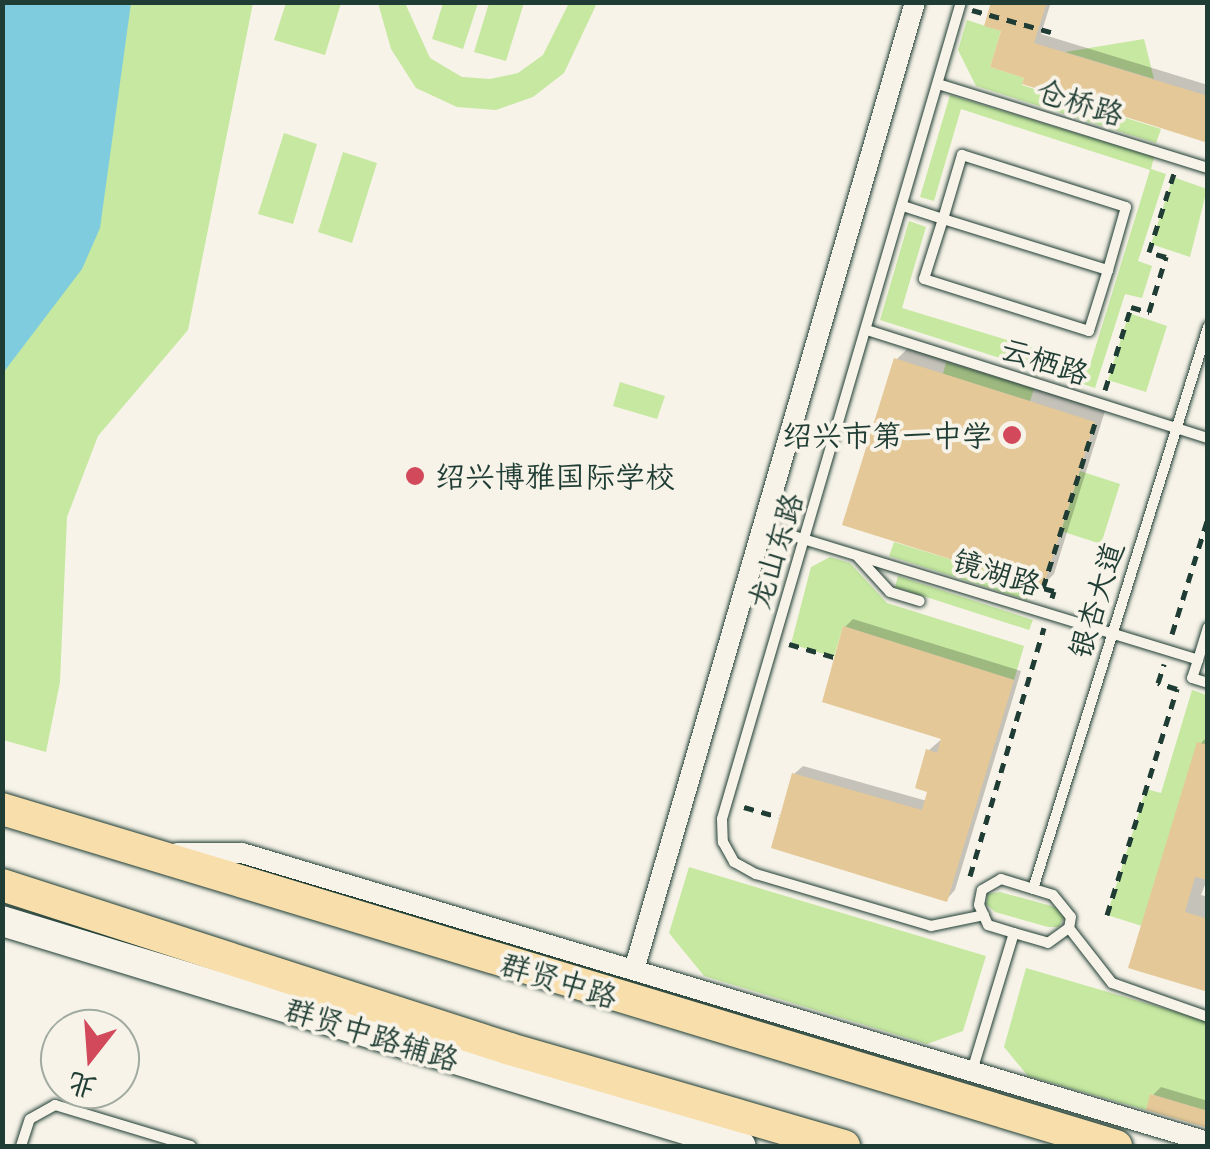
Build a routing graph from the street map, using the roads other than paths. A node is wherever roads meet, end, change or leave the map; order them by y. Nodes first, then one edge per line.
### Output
1 (915, 2) edge
2 (961, 4) edge
3 (938, 84) junction
4 (1208, 168) edge
5 (902, 206) junction
6 (943, 219) junction
7 (1108, 270) junction
8 (1208, 327) edge
9 (867, 330) junction
10 (1176, 428) junction
11 (1208, 438) edge
12 (763, 526) junction
13 (805, 539) junction
14 (856, 554) junction
15 (920, 601) dead end
16 (1208, 628) edge
17 (1112, 633) junction
18 (1198, 660) junction
19 (1208, 683) edge
20 (8, 810) edge
21 (144, 854) junction
22 (7, 886) edge
23 (1034, 888) junction
24 (984, 915) junction
25 (2, 922) edge
26 (1069, 928) junction
27 (1014, 933) junction
28 (634, 970) junction
29 (1208, 1017) edge
30 (972, 1072) junction
31 (1208, 1142) edge
32 (21, 1146) edge
33 (191, 1146) edge
34 (741, 1146) edge
35 (844, 1146) edge
36 (1116, 1146) edge

1 - 12 street
2 - 3 lane, 龙山东路
3 - 4 lane, 仓桥路
3 - 5 lane, 龙山东路
5 - 6 lane
5 - 9 lane, 龙山东路
6 - 7 lane
6 - 7 lane
6 - 7 lane
8 - 10 lane, 银杏大道
9 - 10 lane, 云栖路
9 - 13 lane, 龙山东路
10 - 11 lane, 云栖路
10 - 17 lane, 银杏大道
12 - 13 lane, 镜湖路
12 - 28 street
13 - 14 lane, 镜湖路
13 - 24 lane, 龙山东路
14 - 15 lane
14 - 17 lane, 镜湖路
16 - 18 lane
17 - 18 lane, 镜湖路
17 - 23 lane, 银杏大道
18 - 19 lane
20 - 21 main road, 群贤中路
21 - 28 street
21 - 36 main road, 群贤中路
22 - 35 main road
23 - 24 lane
23 - 26 lane
24 - 27 lane
25 - 34 main road, 群贤中路辅路
26 - 27 lane
26 - 29 lane
27 - 30 lane
28 - 30 street
30 - 31 street
32 - 33 lane

